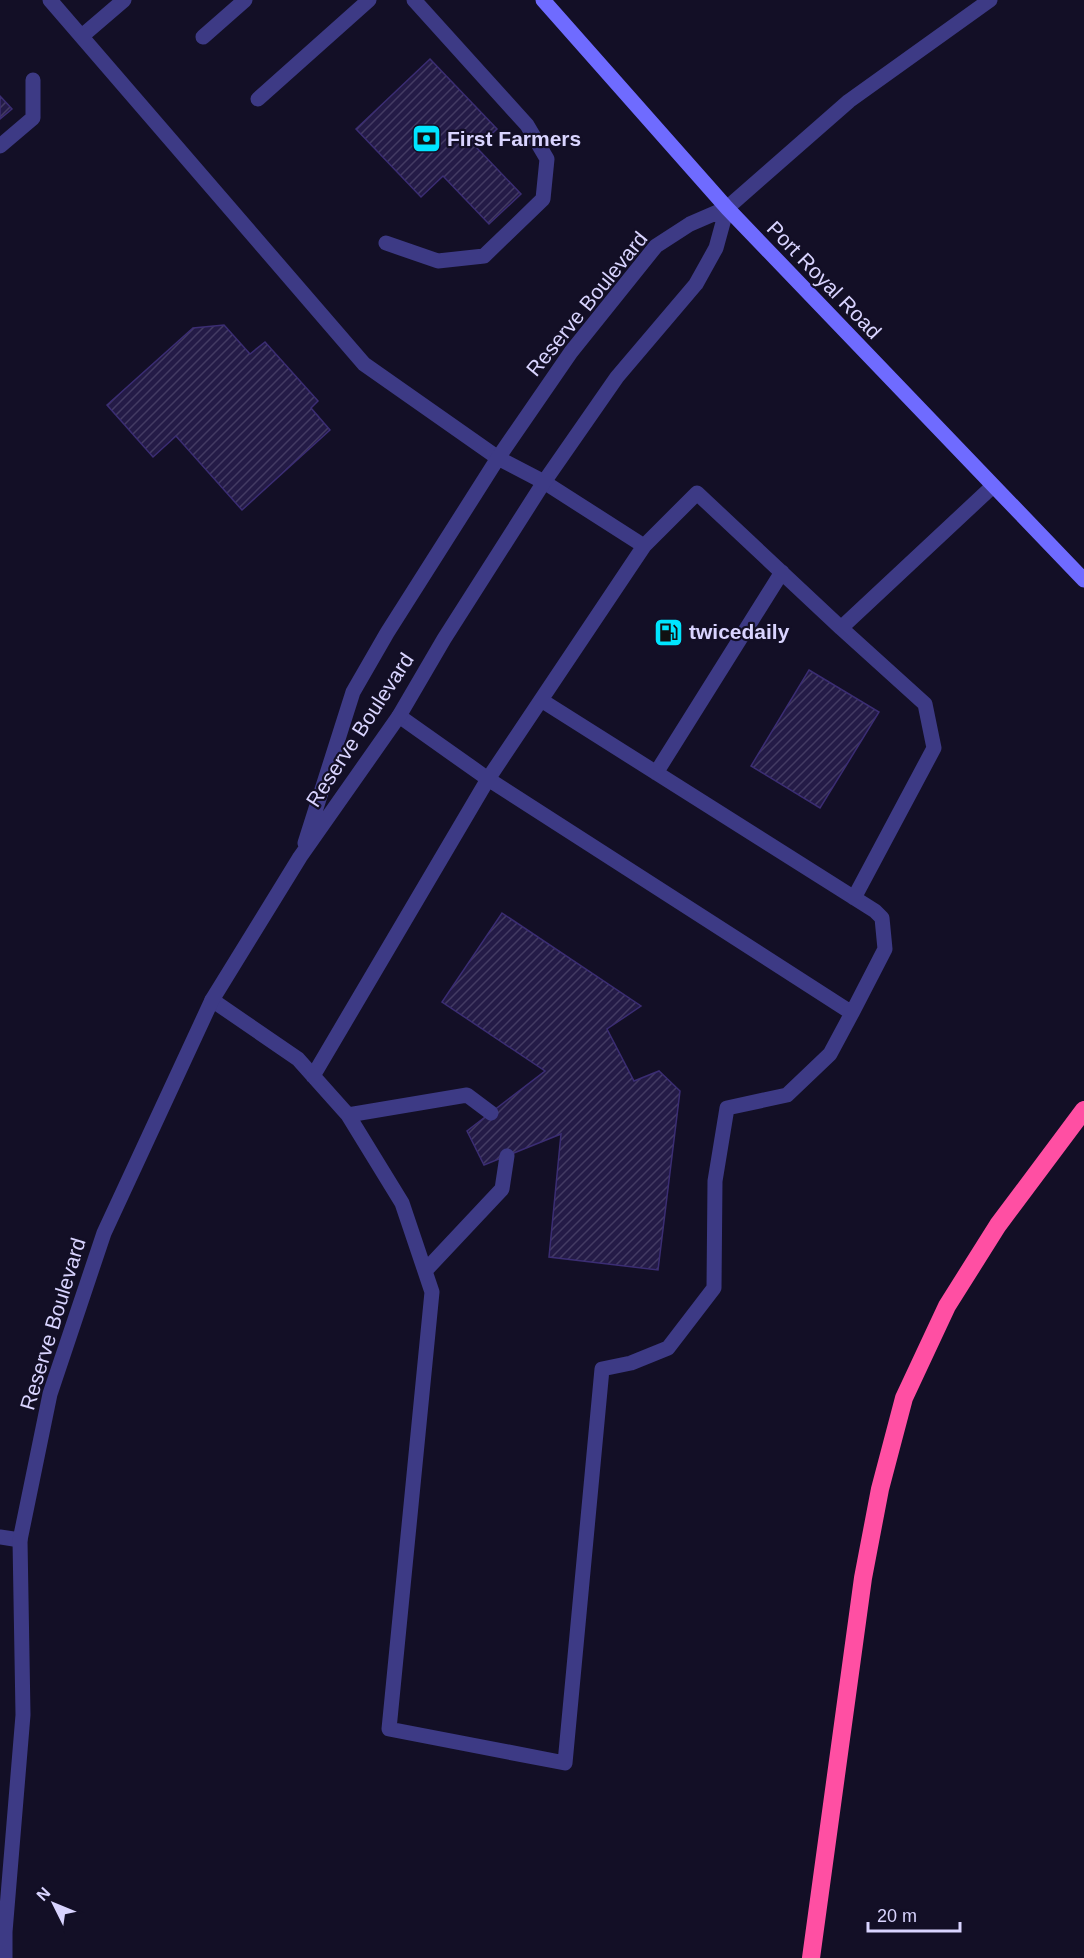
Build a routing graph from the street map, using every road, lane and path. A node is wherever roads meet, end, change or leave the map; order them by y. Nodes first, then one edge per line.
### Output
1 (50, 0) edge
2 (124, 0) edge
3 (244, 0) edge
4 (369, 0) edge
5 (414, 0) edge
6 (543, 0) edge
7 (990, 0) edge
8 (82, 36) junction
9 (203, 37) dead end
10 (33, 80) dead end
11 (258, 99) dead end
12 (0, 146) edge
13 (727, 208) junction
14 (386, 243) dead end
15 (498, 458) junction
16 (544, 482) junction
17 (993, 486) junction
18 (644, 546) junction
19 (782, 572) junction
20 (1084, 580) edge
21 (841, 628) junction
22 (541, 700) junction
23 (399, 716) junction
24 (656, 773) junction
25 (488, 779) junction
26 (300, 857) junction
27 (854, 898) junction
28 (212, 1000) junction
29 (852, 1013) junction
30 (313, 1076) junction
31 (1084, 1110) edge
32 (491, 1113) dead end
33 (348, 1115) junction
34 (507, 1156) dead end
35 (425, 1271) junction
36 (0, 1537) edge
37 (20, 1540) junction
38 (2, 1932) edge
39 (5, 1958) edge
40 (810, 1958) edge

1 - 8 street
2 - 8 street
3 - 9 street
4 - 11 street
5 - 14 street
6 - 13 main road, Port Royal Road
7 - 13 street
8 - 15 street
10 - 12 street
13 - 15 street, Reserve Boulevard
13 - 16 street, Reserve Boulevard
13 - 17 main road, Port Royal Road
15 - 16 street
15 - 26 street, Reserve Boulevard
16 - 18 street
16 - 23 street, Reserve Boulevard
17 - 20 main road, Port Royal Road
17 - 21 street
18 - 19 street
18 - 22 street
19 - 21 street
19 - 24 street
21 - 27 street
22 - 24 street
22 - 25 street
23 - 25 street
23 - 26 street, Reserve Boulevard
24 - 27 street
25 - 29 street
25 - 30 street
26 - 28 street, Reserve Boulevard
27 - 29 street
28 - 30 street
28 - 37 street, Reserve Boulevard
29 - 35 street
30 - 33 street
31 - 40 highway
32 - 33 street
33 - 35 street
34 - 35 street
36 - 37 street
37 - 38 street, Reserve Boulevard
38 - 39 street, Reserve Boulevard

